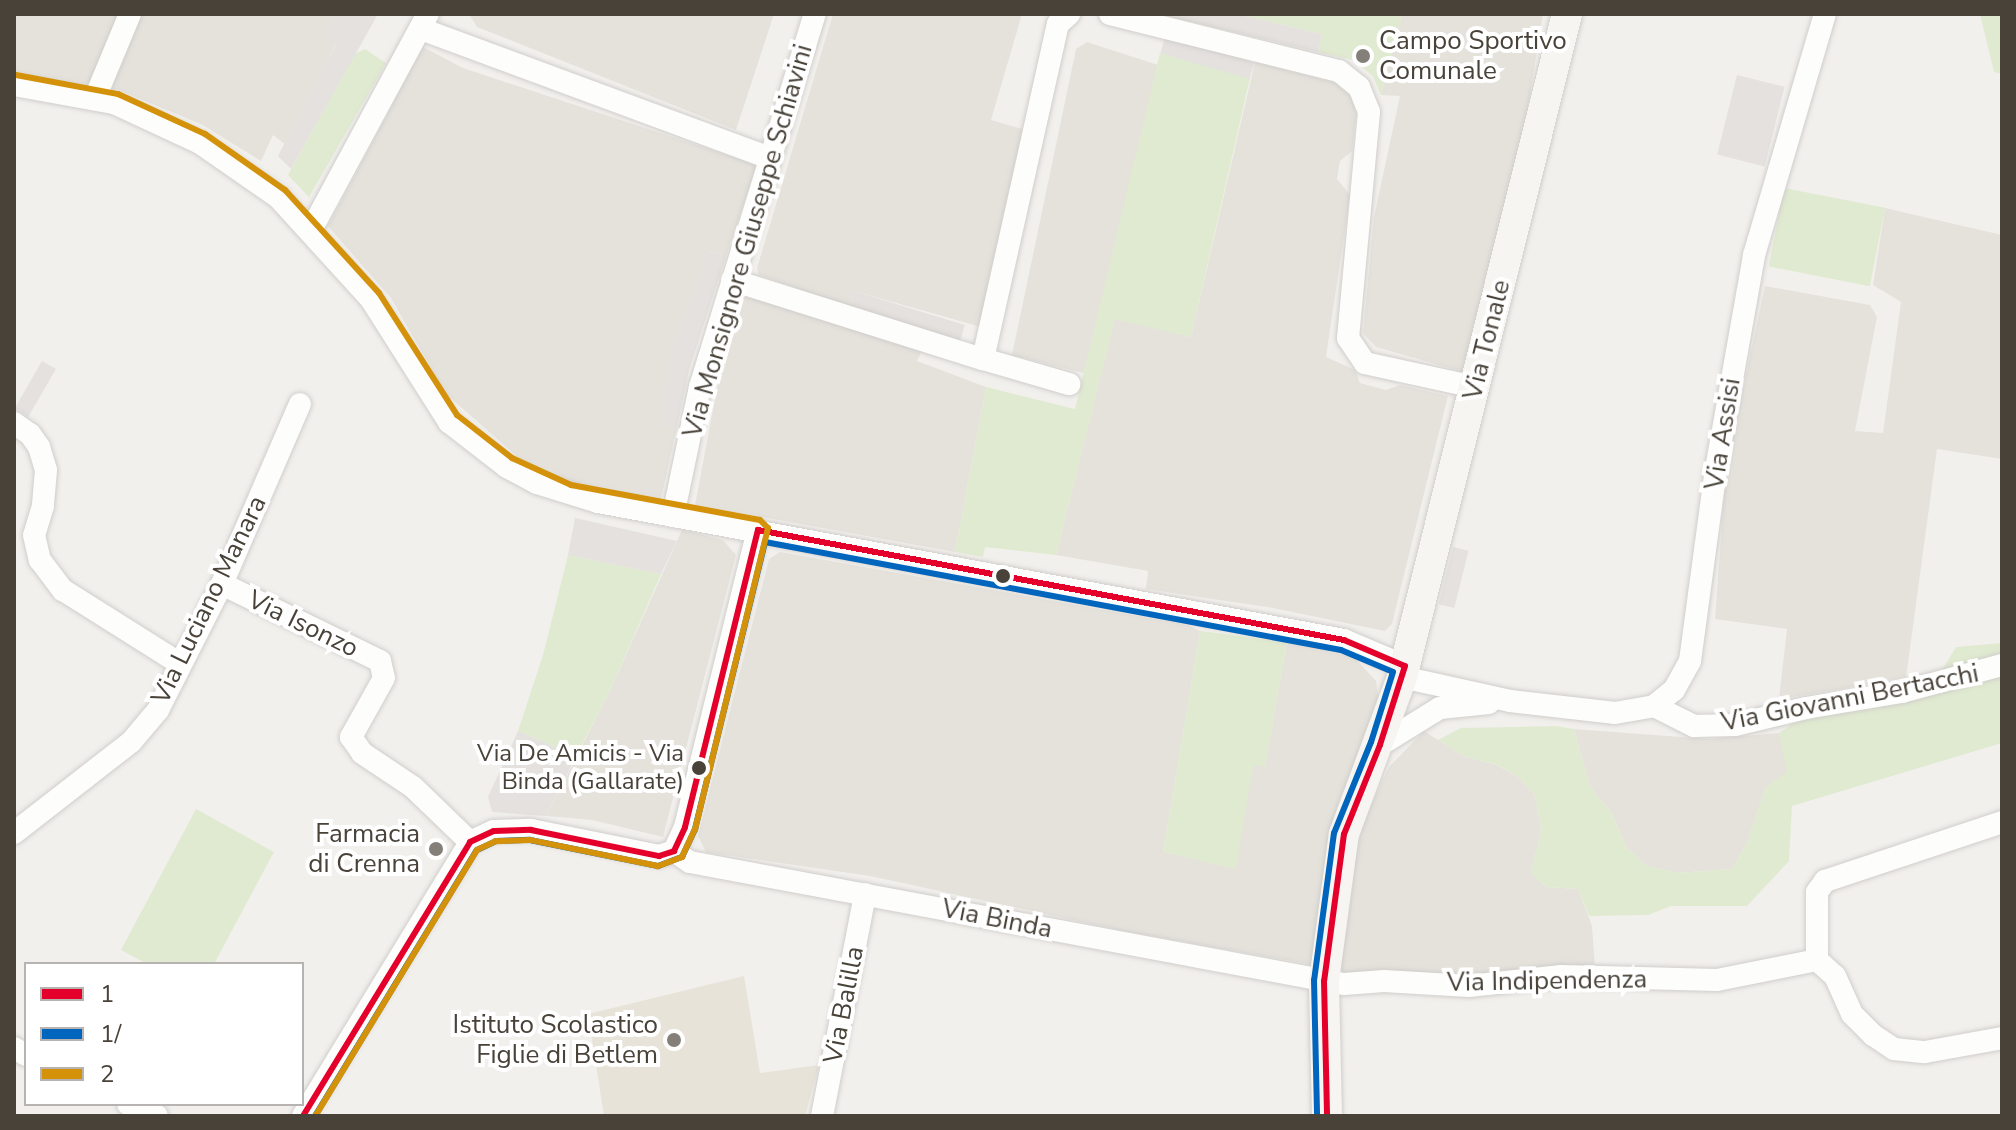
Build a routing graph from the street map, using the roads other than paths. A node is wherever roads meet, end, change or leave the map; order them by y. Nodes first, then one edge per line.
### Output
1 (130, 14) edge
2 (815, 14) edge
3 (1069, 14) edge
4 (1110, 14) edge
5 (1567, 14) edge
6 (1825, 14) edge
7 (425, 21) edge
8 (14, 85) edge
9 (95, 98) junction
10 (770, 158) junction
11 (311, 230) junction
12 (732, 280) junction
13 (983, 359) junction
14 (1069, 384) dead end
15 (1475, 387) junction
16 (300, 404) dead end
17 (14, 423) edge
18 (673, 516) junction
19 (758, 530) junction
20 (222, 584) junction
21 (179, 663) junction
22 (2002, 665) edge
23 (1404, 671) junction
24 (1510, 701) junction
25 (1654, 706) junction
26 (1380, 745) junction
27 (2002, 822) edge
28 (14, 833) edge
29 (470, 842) junction
30 (674, 851) junction
31 (865, 894) junction
32 (1817, 960) junction
33 (1324, 981) junction
34 (2002, 1038) edge
35 (303, 1116) edge
36 (822, 1116) edge
37 (1327, 1116) edge

1 - 9 street
2 - 10 street, Via Monsignore Giuseppe Schiavini
3 - 13 street
4 - 15 street
5 - 15 street, Via Tonale
6 - 25 street, Via Assisi
7 - 10 street
7 - 11 street
8 - 9 street
9 - 11 street
10 - 12 street, Via Monsignore Giuseppe Schiavini
11 - 18 street
12 - 13 street
12 - 18 street, Via Monsignore Giuseppe Schiavini
13 - 14 street
15 - 23 street, Via Tonale
16 - 20 street, Via Luciano Manara
17 - 21 street
18 - 19 street
19 - 23 street
19 - 30 street
20 - 21 street, Via Luciano Manara
20 - 29 street, Via Isonzo
21 - 28 street, Via Luciano Manara
22 - 25 street, Via Giovanni Bertacchi
23 - 24 street
23 - 26 street, Via Tonale
24 - 25 street
24 - 26 street
26 - 33 street, Via Tonale
27 - 32 street
29 - 30 street
29 - 35 street
30 - 31 street, Via Binda
31 - 33 street, Via Binda
31 - 36 street, Via Balilla
32 - 33 street, Via Indipendenza
32 - 34 street
33 - 37 street, Via Tonale

